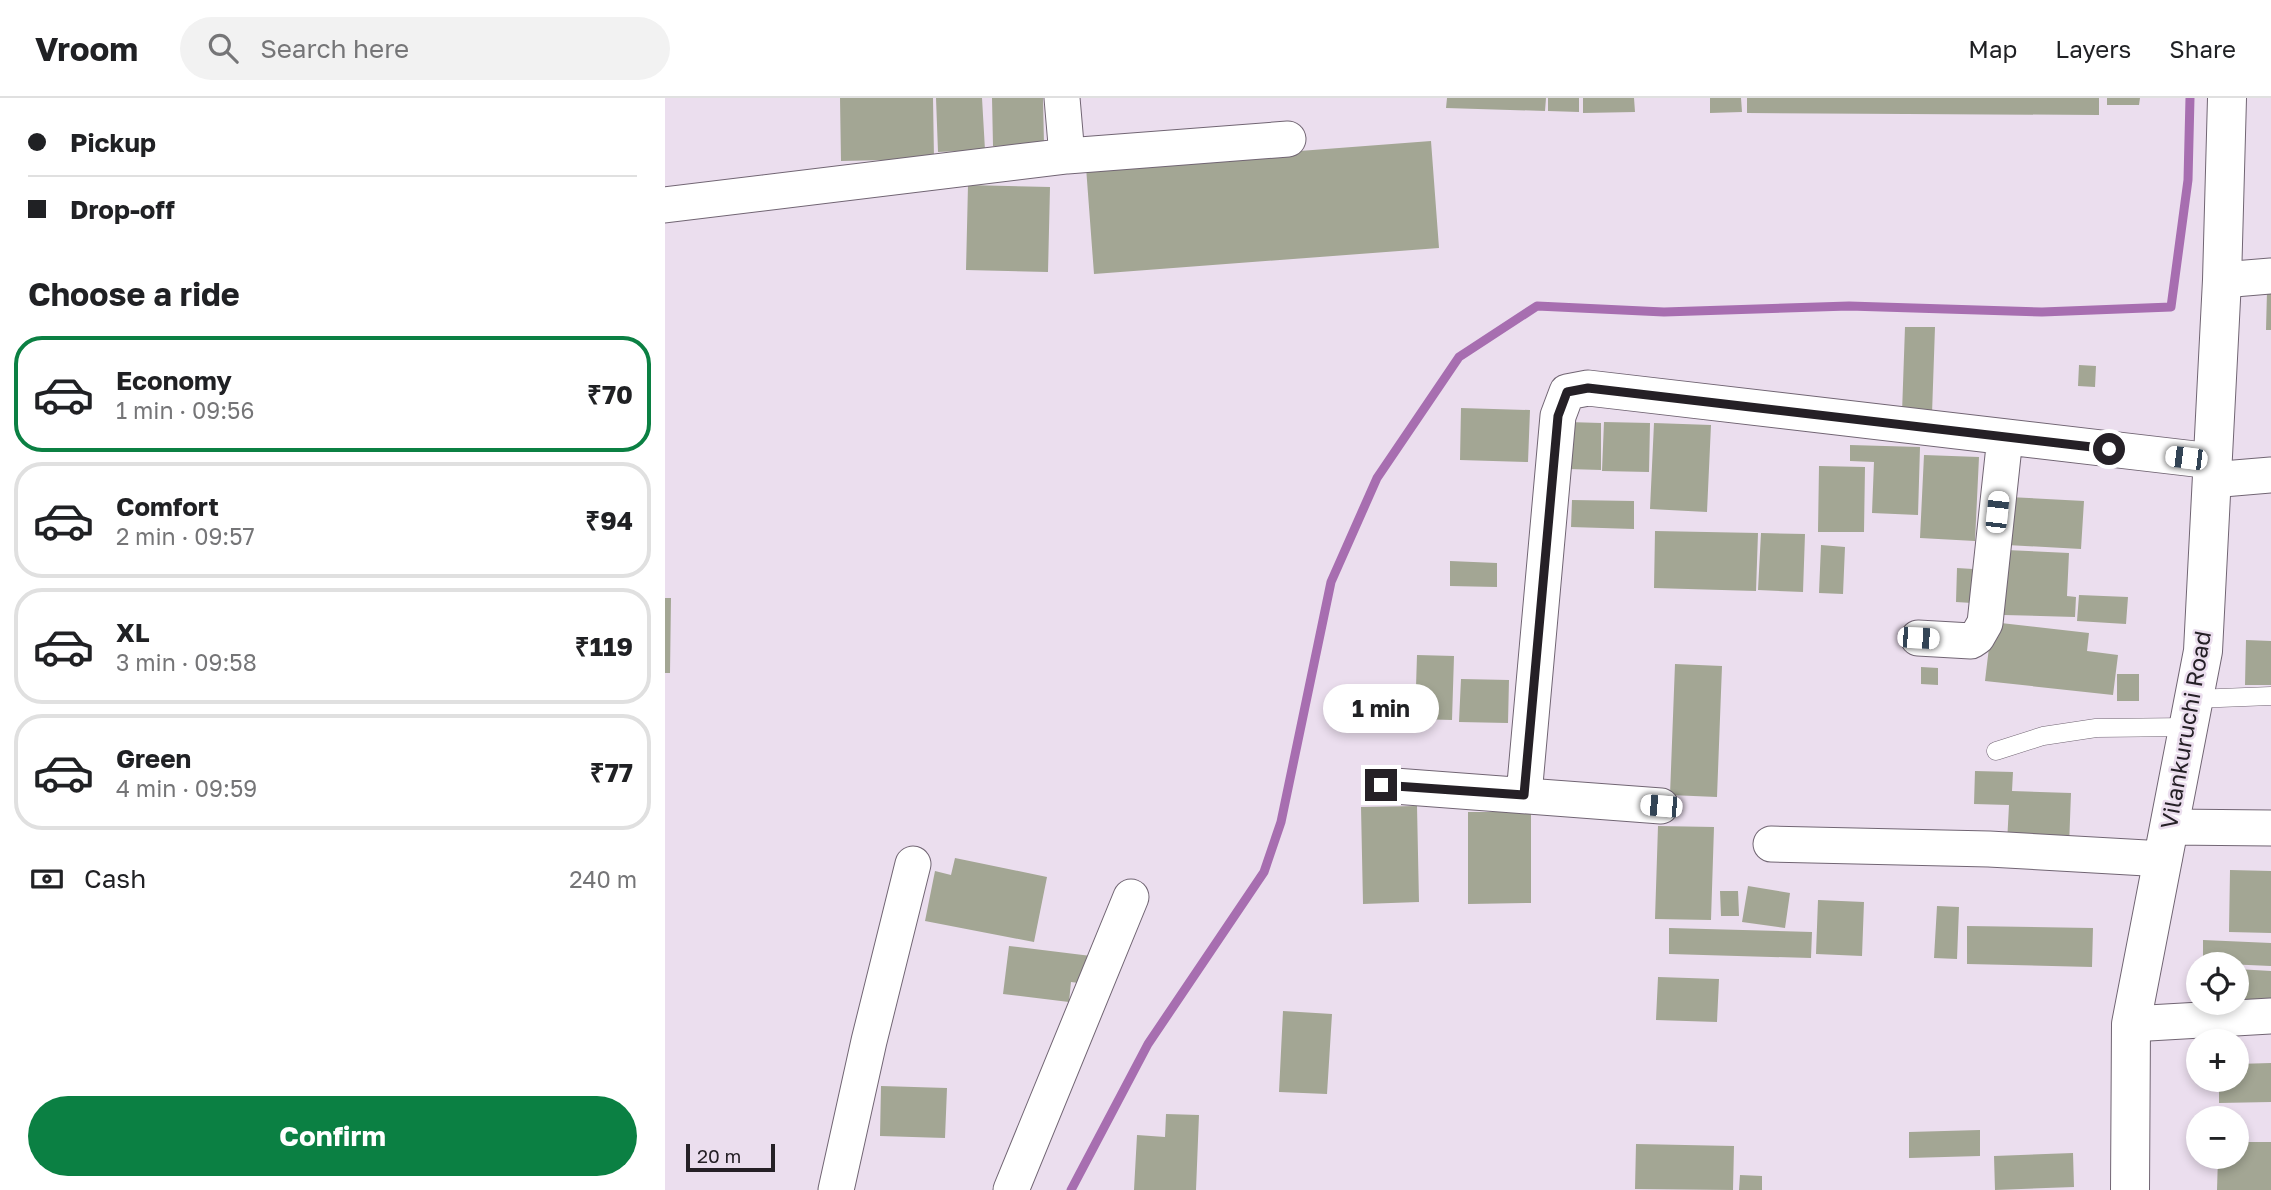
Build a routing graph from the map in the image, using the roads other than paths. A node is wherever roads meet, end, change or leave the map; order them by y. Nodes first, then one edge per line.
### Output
1 (1062, 98) edge
2 (2227, 98) edge
3 (1288, 139) dead end
4 (1067, 156) junction
5 (665, 205) edge
6 (2271, 276) edge
7 (2222, 280) junction
8 (2005, 437) junction
9 (2211, 471) junction
10 (2271, 475) edge
11 (1918, 638) dead end
12 (2271, 696) edge
13 (2191, 713) junction
14 (1996, 751) dead end
15 (1381, 785) dead end
16 (1524, 795) junction
17 (1661, 806) dead end
18 (2271, 828) edge
19 (2167, 843) junction
20 (1771, 844) dead end
21 (913, 864) dead end
22 (1131, 897) dead end
23 (2271, 1016) edge
24 (2131, 1024) junction
25 (836, 1190) edge
26 (1011, 1190) edge
27 (2130, 1190) edge

1 - 4 street
2 - 7 main road, Vilankuruchi Road
3 - 4 street
4 - 5 street
6 - 7 street
7 - 9 main road, Vilankuruchi Road
8 - 9 street
8 - 11 street
8 - 16 street
9 - 10 street
9 - 13 main road, Vilankuruchi Road
12 - 13 lane
13 - 14 lane
13 - 19 main road, Vilankuruchi Road
15 - 16 street
16 - 17 street
18 - 19 street
19 - 20 street
19 - 24 main road, Vilankuruchi Road
21 - 25 street
22 - 26 street
23 - 24 street
24 - 27 main road, Vilankuruchi Road

